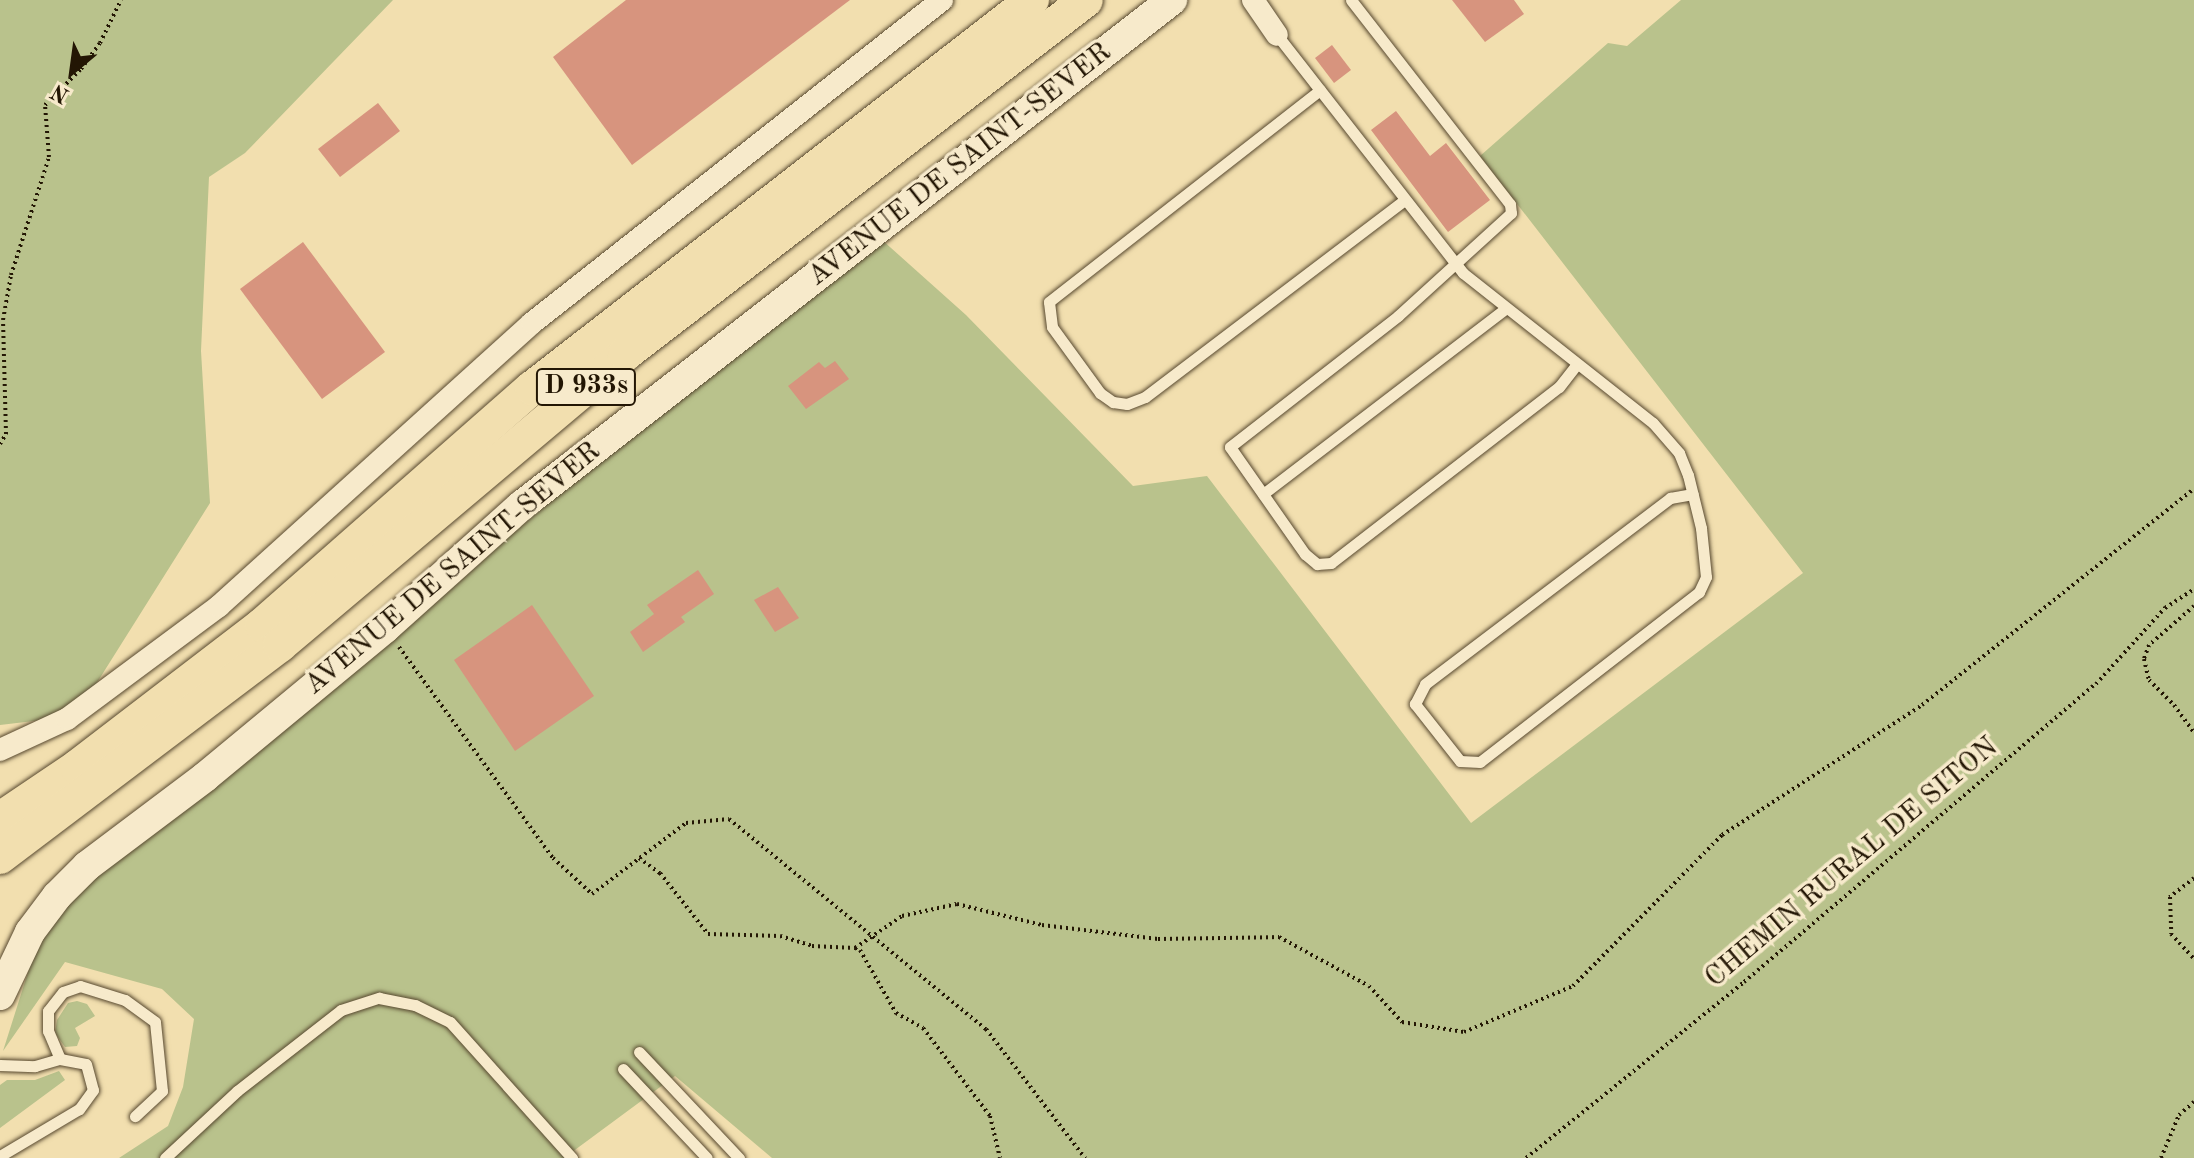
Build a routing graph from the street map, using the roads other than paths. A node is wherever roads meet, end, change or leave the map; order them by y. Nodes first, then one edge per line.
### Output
1 (942, 0) edge
2 (1032, 0) edge
3 (1086, 0) edge
4 (1172, 0) edge
5 (1253, 0) edge
6 (1351, 0) edge
7 (1277, 35) joint
8 (1320, 90) junction
9 (1405, 200) junction
10 (1454, 262) junction
11 (1506, 308) junction
12 (1577, 364) junction
13 (1263, 494) junction
14 (1693, 494) junction
15 (0, 750) edge
16 (0, 819) edge
17 (0, 857) edge
18 (0, 995) edge
19 (639, 1052) dead end
20 (60, 1059) junction
21 (0, 1065) edge
22 (623, 1069) dead end
23 (135, 1116) dead end
24 (0, 1156) edge
25 (735, 1157) edge
26 (165, 1158) edge
27 (572, 1158) edge
28 (707, 1158) edge

1 - 15 street
2 - 16 main road, D 933s
3 - 17 main road, D 933s
4 - 18 street, AVENUE DE SAINT-SEVER
5 - 7 street
6 - 10 lane
7 - 8 lane
8 - 9 lane
8 - 9 lane
9 - 10 lane
10 - 11 lane
10 - 13 lane
11 - 12 lane
11 - 13 lane
12 - 13 lane
12 - 14 lane
14 - 14 lane
19 - 25 lane
20 - 21 lane
20 - 23 lane
20 - 24 lane
22 - 28 lane
26 - 27 lane

